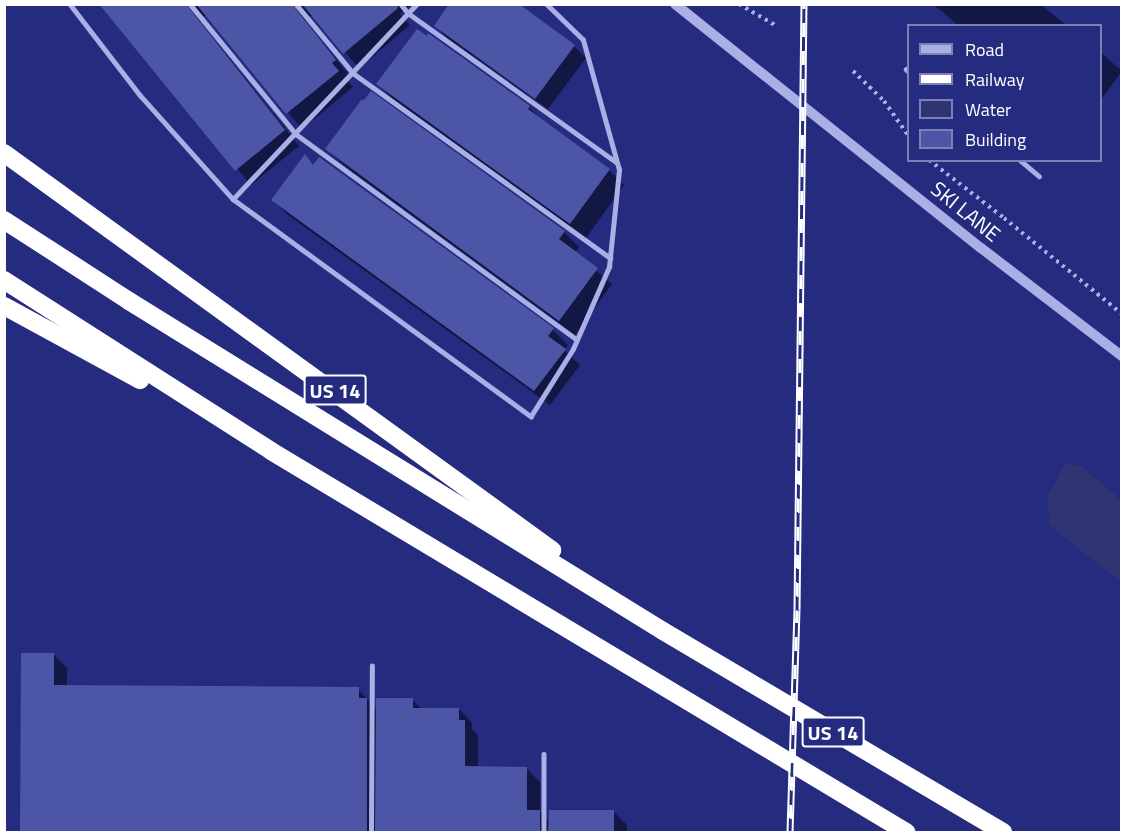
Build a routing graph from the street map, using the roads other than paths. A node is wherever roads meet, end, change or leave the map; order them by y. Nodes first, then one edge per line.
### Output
1 (70, 4) edge
2 (190, 4) edge
3 (296, 4) edge
4 (401, 4) edge
5 (417, 4) edge
6 (546, 4) edge
7 (675, 4) edge
8 (408, 13) junction
9 (353, 73) junction
10 (296, 134) junction
11 (4, 153) edge
12 (616, 162) junction
13 (1022, 162) edge
14 (1039, 176) dead end
15 (233, 199) junction
16 (4, 220) edge
17 (610, 258) junction
18 (4, 280) edge
19 (4, 306) edge
20 (577, 340) junction
21 (1122, 356) edge
22 (271, 451) junction
23 (663, 631) junction
24 (372, 666) dead end
25 (544, 754) dead end
26 (371, 832) edge
27 (544, 832) edge
28 (906, 832) edge
29 (1004, 832) edge

1 - 15 lane
2 - 10 lane
3 - 9 lane
4 - 8 lane
5 - 8 lane
6 - 12 lane
7 - 21 street, SKI LANE
8 - 9 lane
8 - 12 lane
9 - 10 lane
9 - 17 lane
10 - 15 lane
10 - 20 lane
11 - 23 highway, US 14
12 - 17 lane
13 - 14 lane
15 - 20 lane
16 - 23 highway, US 14
17 - 20 lane
18 - 22 highway, US 14
19 - 22 highway
22 - 28 highway, US 14
23 - 29 highway, US 14
24 - 26 lane
25 - 27 lane

